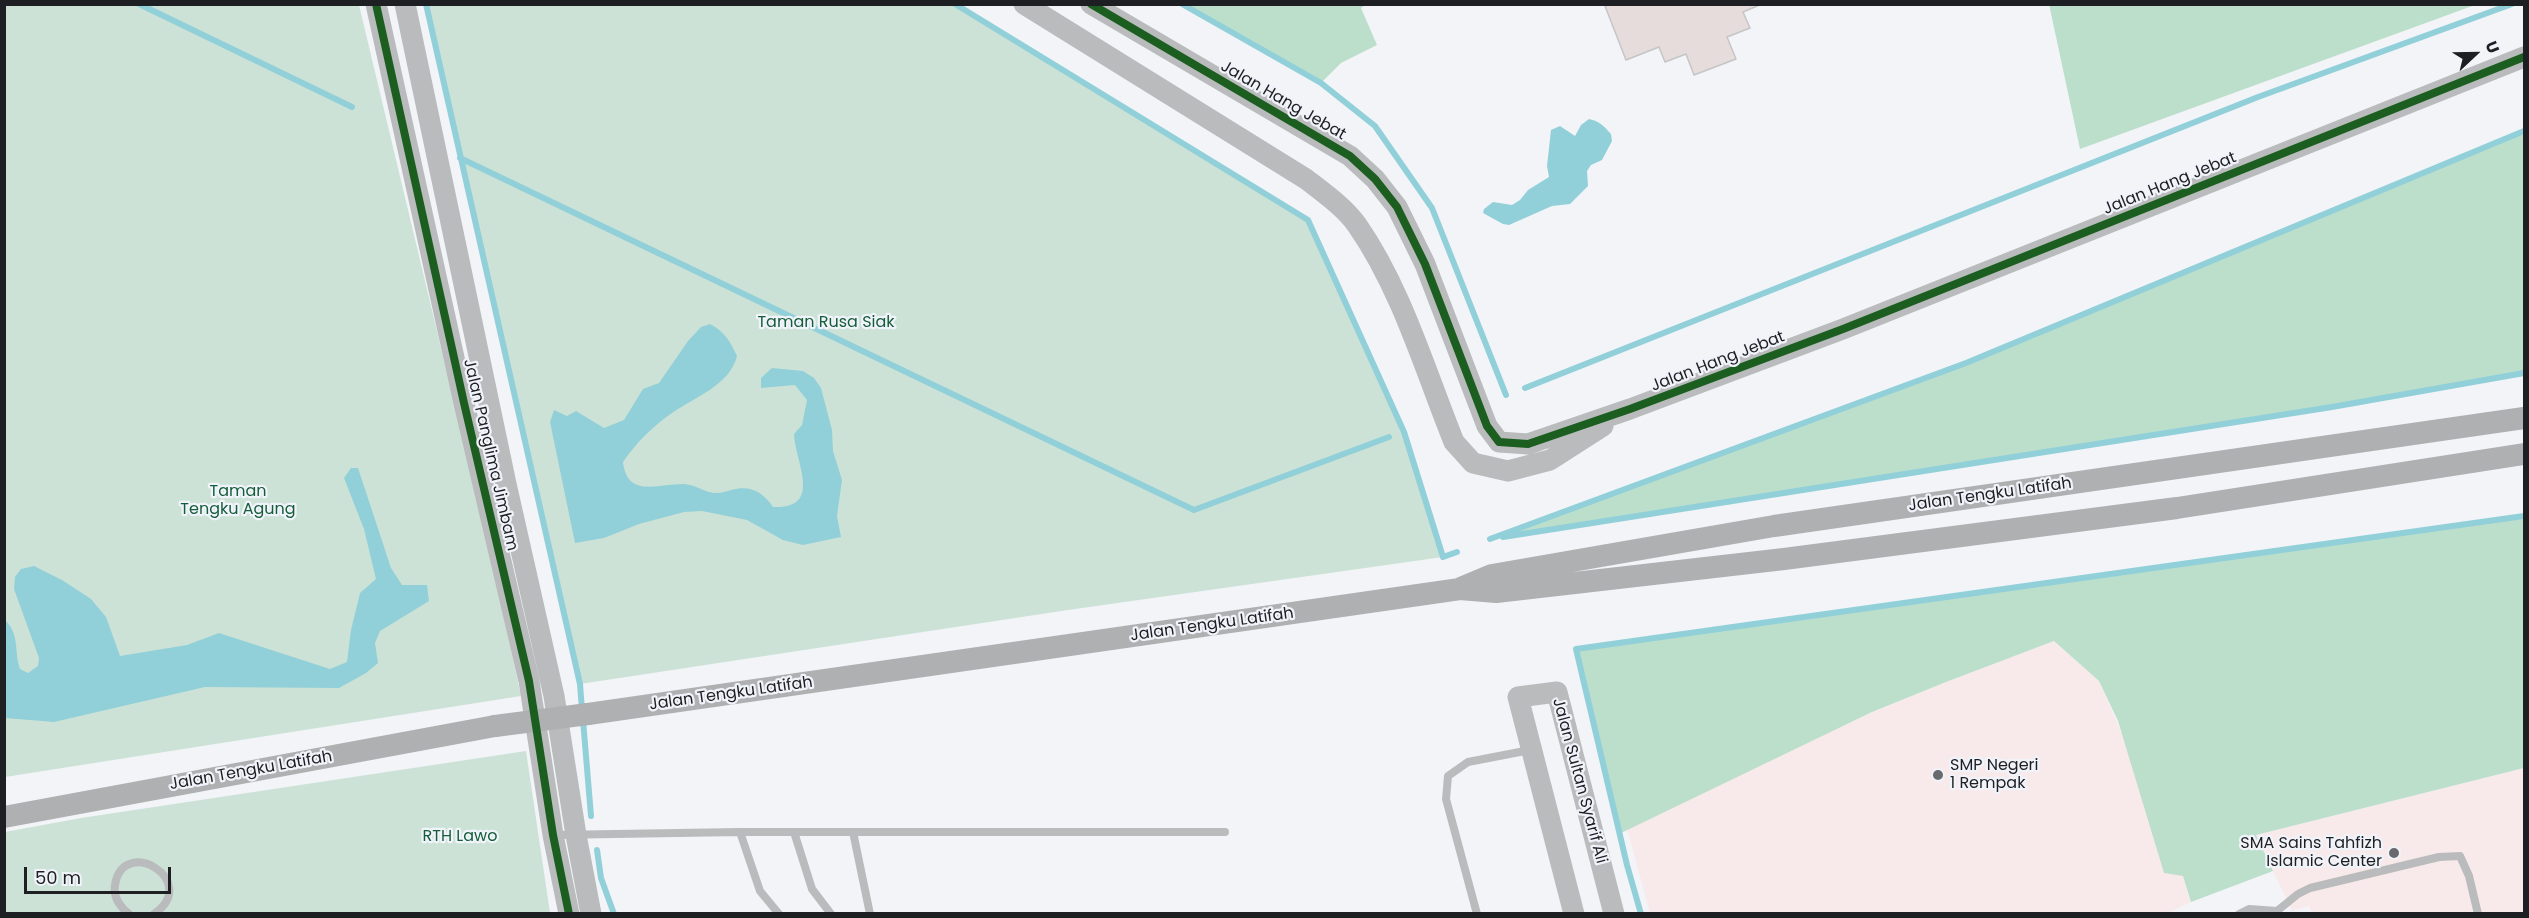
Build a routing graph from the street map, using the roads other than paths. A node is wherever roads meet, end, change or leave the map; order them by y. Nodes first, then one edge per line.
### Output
1 (376, 4) edge
2 (405, 4) edge
3 (1024, 4) edge
4 (1091, 4) edge
5 (2524, 57) edge
6 (1630, 409) junction
7 (2524, 418) edge
8 (2524, 454) edge
9 (1460, 589) junction
10 (1531, 750) junction
11 (4, 817) edge
12 (740, 832) junction
13 (794, 832) junction
14 (853, 832) junction
15 (1225, 832) dead end
16 (553, 835) junction
17 (576, 835) junction
18 (2278, 912) edge
19 (129, 914) edge
20 (154, 914) edge
21 (569, 914) edge
22 (591, 914) edge
23 (779, 914) edge
24 (831, 914) edge
25 (870, 914) edge
26 (1478, 914) edge
27 (1574, 914) edge
28 (1614, 914) edge
29 (2239, 914) edge
30 (2478, 914) edge

1 - 16 street, Jalan Panglima Jimbam
2 - 17 street, Jalan Panglima Jimbam
3 - 6 street, Jalan Hang Jebat
4 - 6 street, Jalan Hang Jebat
5 - 6 street, Jalan Hang Jebat
7 - 9 main road, Jalan Tengku Latifah
8 - 9 main road, Jalan Tengku Latifah
9 - 11 main road, Jalan Tengku Latifah, bridge
10 - 26 lane
10 - 27 street, Jalan Sultan Syarif Ali
10 - 28 street, Jalan Sultan Syarif Ali
12 - 13 lane
12 - 17 lane
12 - 23 lane
13 - 14 lane
13 - 24 lane
14 - 15 lane
14 - 25 lane
16 - 17 lane
16 - 21 street, Jalan Panglima Jimbam
17 - 22 street, Jalan Panglima Jimbam
18 - 29 lane
18 - 30 lane
19 - 20 lane

